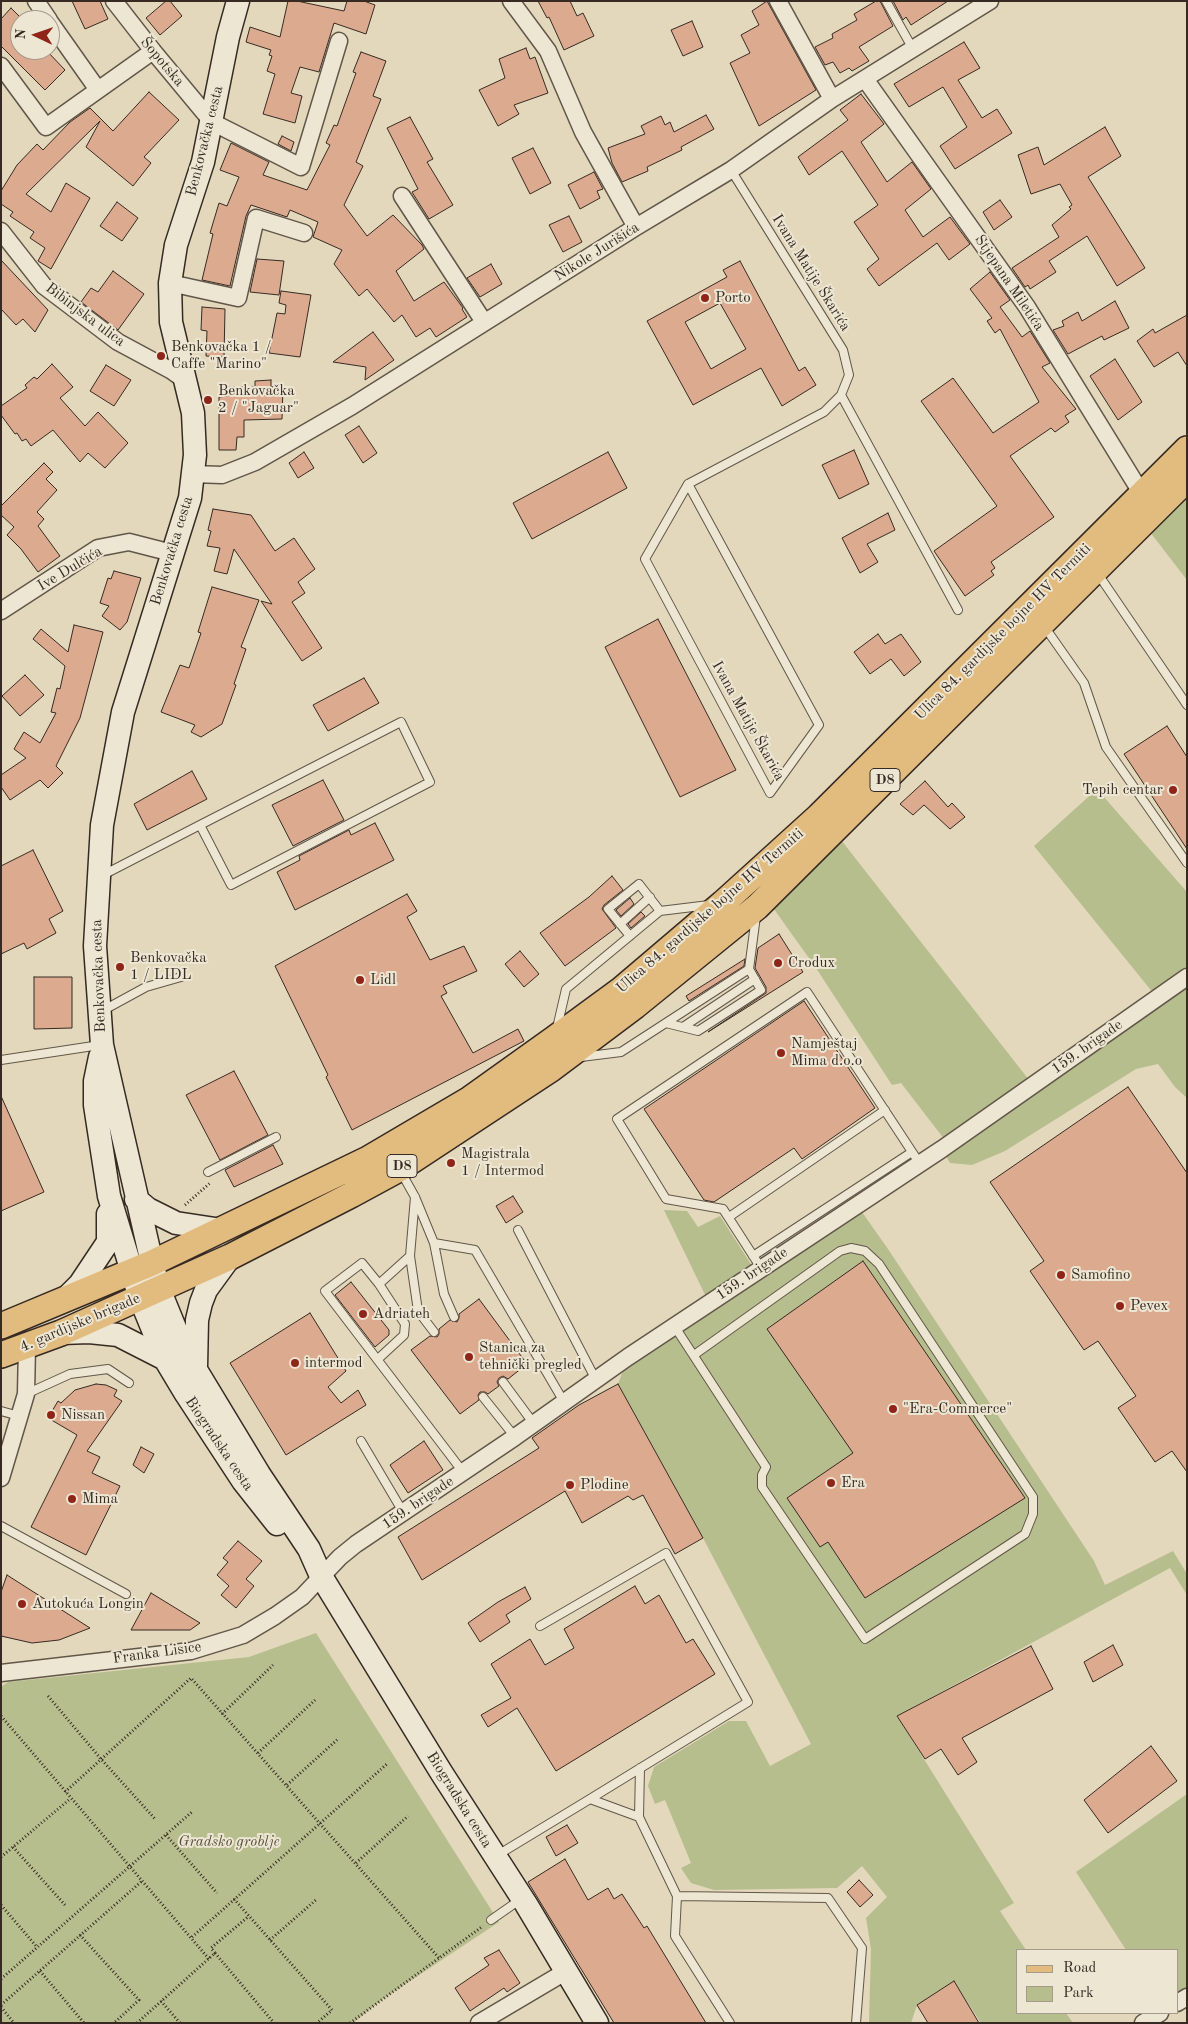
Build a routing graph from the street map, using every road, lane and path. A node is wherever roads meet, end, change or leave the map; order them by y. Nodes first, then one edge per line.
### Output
1 (114, 1) edge
2 (238, 1) edge
3 (511, 1) edge
4 (778, 1) edge
5 (886, 1) edge
6 (990, 1) edge
7 (60, 36) edge
8 (339, 41) dead end
9 (913, 49) junction
10 (153, 51) junction
11 (1, 66) edge
12 (865, 78) junction
13 (98, 90) junction
14 (832, 99) junction
15 (212, 122) junction
16 (730, 170) junction
17 (402, 196) dead end
18 (636, 227) junction
19 (1, 231) edge
20 (304, 233) dead end
21 (170, 283) junction
22 (484, 322) junction
23 (186, 381) junction
24 (841, 395) junction
25 (1187, 449) edge
26 (192, 474) junction
27 (1187, 480) edge
28 (688, 484) junction
29 (1142, 494) junction
30 (172, 553) junction
31 (1095, 570) junction
32 (958, 610) dead end
33 (1, 611) edge
34 (1042, 623) junction
35 (1187, 705) edge
36 (200, 825) junction
37 (1187, 863) edge
38 (99, 877) junction
39 (650, 897) junction
40 (723, 904) junction
41 (757, 907) junction
42 (660, 911) junction
43 (620, 924) junction
44 (630, 936) junction
45 (749, 969) junction
46 (182, 977) dead end
47 (1187, 977) edge
48 (755, 979) junction
49 (100, 1012) junction
50 (666, 1023) junction
51 (682, 1027) junction
52 (102, 1045) junction
53 (559, 1049) junction
54 (1, 1060) edge
55 (885, 1110) junction
56 (276, 1137) dead end
57 (916, 1158) junction
58 (399, 1168) junction
59 (208, 1172) dead end
60 (213, 1181) dead end
61 (108, 1196) junction
62 (415, 1197) junction
63 (136, 1199) junction
64 (179, 1212) dead end
65 (729, 1217) junction
66 (222, 1230) junction
67 (518, 1230) dead end
68 (434, 1243) junction
69 (410, 1256) junction
70 (230, 1257) junction
71 (757, 1262) junction
72 (142, 1268) junction
73 (379, 1284) junction
74 (150, 1294) junction
75 (66, 1298) junction
76 (454, 1317) dead end
77 (1, 1326) edge
78 (675, 1326) junction
79 (434, 1332) dead end
80 (62, 1333) junction
81 (27, 1346) junction
82 (1, 1355) edge
83 (694, 1356) junction
84 (165, 1359) junction
85 (378, 1360) junction
86 (196, 1371) junction
87 (596, 1380) junction
88 (503, 1382) dead end
89 (129, 1383) dead end
90 (26, 1394) junction
91 (483, 1397) dead end
92 (564, 1402) junction
93 (1, 1411) edge
94 (19, 1416) junction
95 (534, 1424) junction
96 (515, 1437) junction
97 (361, 1441) dead end
98 (463, 1472) junction
99 (1, 1478) edge
100 (403, 1512) junction
101 (1, 1526) edge
102 (321, 1576) junction
103 (126, 1594) dead end
104 (540, 1626) dead end
105 (273, 1665) dead end
106 (1, 1672) edge
107 (48, 1696) dead end
108 (315, 1700) dead end
109 (222, 1714) junction
110 (1, 1716) edge
111 (338, 1739) dead end
112 (258, 1753) junction
113 (101, 1759) junction
114 (388, 1763) dead end
115 (640, 1768) junction
116 (287, 1785) junction
117 (65, 1792) junction
118 (70, 1798) junction
119 (590, 1799) junction
120 (193, 1811) dead end
121 (408, 1816) dead end
122 (638, 1817) junction
123 (156, 1820) dead end
124 (320, 1823) junction
125 (166, 1835) junction
126 (13, 1847) junction
127 (1, 1857) edge
128 (495, 1857) junction
129 (356, 1863) junction
130 (130, 1867) junction
131 (142, 1881) junction
132 (217, 1894) dead end
133 (677, 1896) junction
134 (522, 1898) junction
135 (317, 1899) dead end
136 (234, 1900) junction
137 (1, 1905) edge
138 (65, 1905) dead end
139 (249, 1916) junction
140 (491, 1920) joint
141 (80, 1936) junction
142 (192, 1937) junction
143 (270, 1940) junction
144 (37, 1947) junction
145 (216, 1953) junction
146 (439, 1958) junction
147 (209, 1959) junction
148 (40, 1971) junction
149 (565, 1972) junction
150 (1, 1979) edge
151 (161, 2002) junction
152 (1, 2006) edge
153 (1158, 2014) edge
154 (14, 2023) edge
155 (84, 2023) edge
156 (114, 2023) edge
157 (137, 2023) edge
158 (180, 2023) edge
159 (274, 2023) edge
160 (316, 2023) edge
161 (350, 2023) edge
162 (478, 2023) edge
163 (597, 2023) edge
164 (730, 2023) edge
165 (856, 2023) edge
166 (1143, 2023) edge

1 - 10 street, Šopotska
2 - 15 main road, Benkovačka cesta
3 - 18 street
4 - 14 street
5 - 9 lane
6 - 9 street, Nikole Jurišića
7 - 13 street
8 - 15 street
9 - 12 street, Nikole Jurišića
10 - 13 street
10 - 15 street, Šopotska
11 - 13 street
12 - 14 street, Nikole Jurišića
12 - 29 street, Stjepana Miletića
14 - 16 street, Nikole Jurišića
15 - 21 main road, Benkovačka cesta
16 - 18 street, Nikole Jurišića
16 - 24 lane, Ivana Matije Škarića
17 - 22 street
18 - 22 street, Nikole Jurišića
19 - 23 street, Bibinjska ulica
20 - 21 street
21 - 23 main road, Benkovačka cesta
22 - 26 street, Nikole Jurišića
23 - 26 main road, Benkovačka cesta
24 - 28 lane, Ivana Matije Škarića
24 - 32 lane
25 - 29 main road, Ulica 84. gardijske bojne HV Termiti / D8
26 - 30 main road, Benkovačka cesta
27 - 31 main road, Ulica 84. gardijske bojne HV Termiti / D8
28 - 28 lane, Ivana Matije Škarića
29 - 40 main road, Ulica 84. gardijske bojne HV Termiti / D8
30 - 33 street, Ive Dulčića
30 - 38 main road, Benkovačka cesta
31 - 34 main road, Ulica 84. gardijske bojne HV Termiti / D8
31 - 35 lane
34 - 37 lane
34 - 41 main road, Ulica 84. gardijske bojne HV Termiti / D8
36 - 36 lane
36 - 38 lane
38 - 49 main road, Benkovačka cesta
39 - 42 lane
39 - 43 lane
39 - 43 lane
40 - 42 lane
40 - 53 main road, Ulica 84. gardijske bojne HV Termiti / D8
41 - 45 lane
41 - 53 main road, Ulica 84. gardijske bojne HV Termiti / D8
42 - 44 lane
43 - 44 lane
44 - 53 lane
45 - 48 lane
45 - 50 lane
46 - 49 lane
47 - 57 street, 159. brigade
48 - 51 lane
48 - 51 lane
49 - 52 main road, Benkovačka cesta
50 - 51 lane
50 - 53 lane
52 - 54 lane
52 - 61 main road, Benkovačka cesta
52 - 63 main road, Benkovačka cesta
53 - 58 main road, Ulica 84. gardijske bojne HV Termiti / D8
53 - 66 main road, Ulica 84. gardijske bojne HV Termiti / D8
55 - 57 lane
55 - 65 lane
55 - 65 lane
56 - 59 lane
57 - 71 street, 159. brigade
58 - 62 lane
58 - 70 main road, Ulica 84. gardijske bojne HV Termiti / D8
60 - 64 path
61 - 72 main road, Benkovačka cesta
61 - 75 main road
62 - 68 lane
62 - 69 lane
63 - 66 main road
63 - 72 main road, Benkovačka cesta
65 - 71 lane
66 - 72 main road, Ulica 84. gardijske bojne HV Termiti / D8
67 - 87 lane
68 - 76 lane
68 - 92 lane
69 - 73 lane
69 - 79 lane
70 - 74 main road, Ulica 84. gardijske bojne HV Termiti / D8
70 - 86 main road
71 - 78 street, 159. brigade
72 - 74 main road
72 - 75 main road, 4. gardijske brigade / D8
73 - 85 lane
73 - 85 lane
74 - 80 main road, 4. gardijske brigade / D8
74 - 84 main road, Biogradska cesta
74 - 86 main road, Biogradska cesta
75 - 77 main road, 4. gardijske brigade / D8
78 - 83 lane
78 - 87 street, 159. brigade
80 - 81 main road, 4. gardijske brigade / D8
80 - 84 main road
81 - 82 main road, 4. gardijske brigade / D8
81 - 90 street
83 - 83 lane
84 - 102 main road, Biogradska cesta
85 - 98 lane
86 - 102 main road, Biogradska cesta
87 - 92 street, 159. brigade
88 - 95 lane
89 - 90 lane
90 - 94 street
91 - 96 lane
92 - 95 street, 159. brigade
93 - 94 lane
94 - 99 street
95 - 96 street, 159. brigade
96 - 98 street, 159. brigade
97 - 100 lane
98 - 100 street, 159. brigade
100 - 102 street, 159. brigade
101 - 103 lane
102 - 106 street, Franka Lisice
102 - 128 main road, Biogradska cesta
104 - 115 lane
105 - 109 path
107 - 113 path
108 - 112 path
109 - 112 path
109 - 113 path
110 - 117 path
111 - 116 path
112 - 116 path
113 - 117 path
113 - 123 path
114 - 124 path
115 - 119 lane
115 - 122 lane
116 - 124 path
117 - 118 path
118 - 126 path
118 - 130 path
119 - 122 lane
119 - 128 lane
120 - 125 path
121 - 129 path
122 - 133 lane
124 - 129 path
124 - 136 path
125 - 130 path
125 - 132 path
126 - 127 path
126 - 138 path
128 - 134 main road, Biogradska cesta
129 - 146 path
130 - 131 path
130 - 144 path
131 - 141 path
131 - 142 path
133 - 164 lane
133 - 165 lane
134 - 140 lane
134 - 149 main road, Biogradska cesta
135 - 143 path
136 - 139 path
136 - 142 path
137 - 144 path
139 - 143 path
139 - 145 path
140 - 146 path
141 - 148 path
141 - 156 path
142 - 147 path
143 - 160 path
144 - 150 path
145 - 147 path
145 - 159 path
146 - 161 path
147 - 151 path
148 - 152 path
148 - 155 path
149 - 162 street
149 - 163 main road, Biogradska cesta
151 - 157 path
151 - 158 path
152 - 154 path
153 - 166 street

